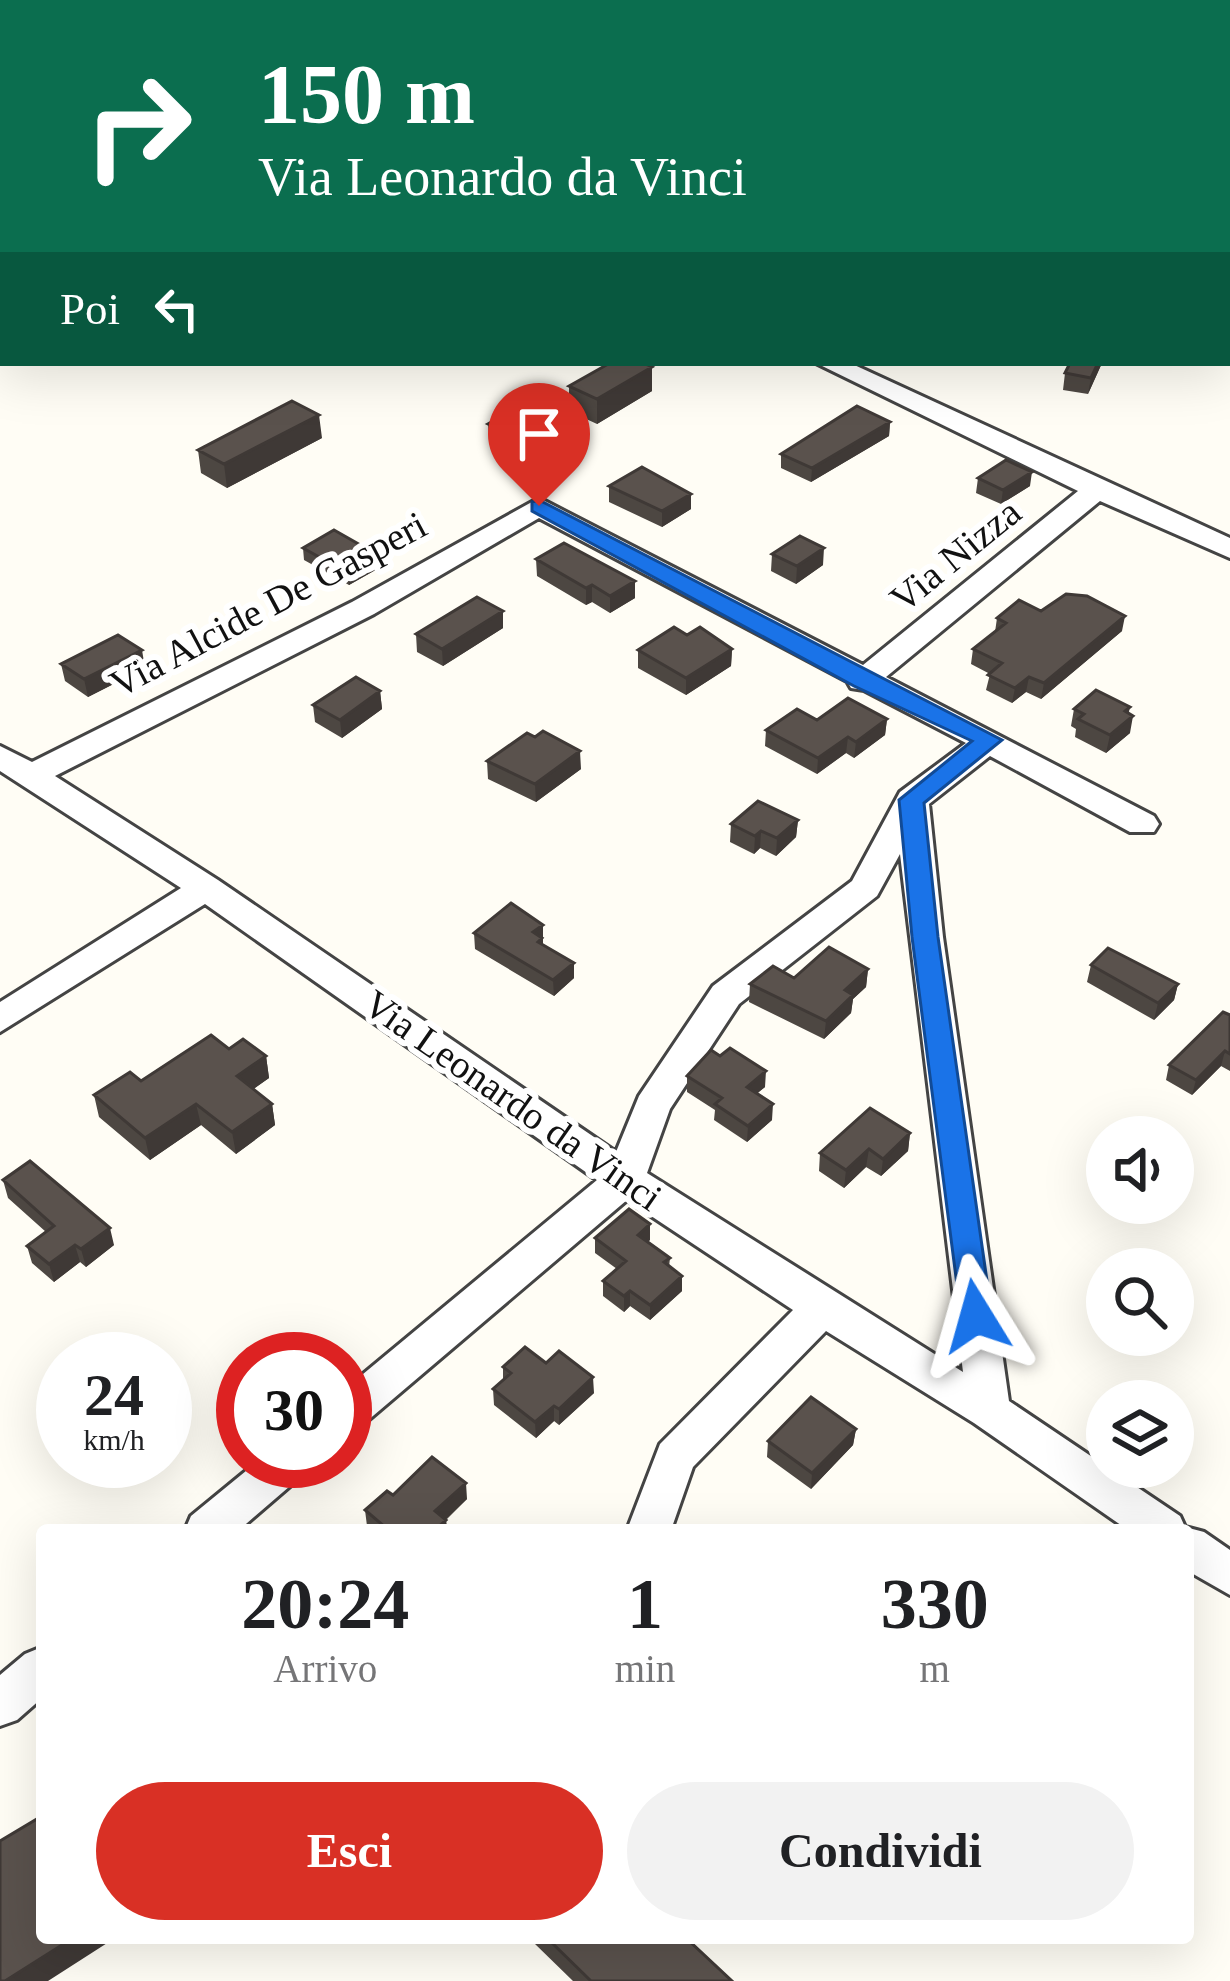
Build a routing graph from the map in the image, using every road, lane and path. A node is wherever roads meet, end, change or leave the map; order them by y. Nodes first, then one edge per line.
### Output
1 (835, 366) edge
2 (1097, 490) junction
3 (1230, 549) edge
4 (862, 681) junction
5 (989, 740) junction
6 (14, 766) edge
7 (912, 800) junction
8 (1142, 824) dead end
9 (206, 888) junction
10 (0, 1018) edge
11 (625, 1179) junction
12 (822, 1308) junction
13 (372, 1391) edge
14 (989, 1410) junction
15 (258, 1488) edge
16 (214, 1524) edge
17 (651, 1524) edge
18 (1155, 1524) edge
19 (1194, 1550) edge
20 (1230, 1575) edge
21 (36, 1674) edge
22 (0, 1704) edge

1 - 2 street, Via Nizza
2 - 3 street, Via Nizza
2 - 4 street, Via Nizza
4 - 5 street
4 - 6 street, Via Alcide De Gasperi
5 - 7 street
5 - 8 street
6 - 9 street, Via Leonardo da Vinci
7 - 11 street
7 - 14 street
9 - 10 street
9 - 11 street, Via Leonardo da Vinci
11 - 12 street, Via Leonardo da Vinci
11 - 13 street
12 - 14 street, Via Leonardo da Vinci
12 - 17 street
14 - 18 street, Via Leonardo da Vinci
15 - 16 street
19 - 20 street
21 - 22 street

